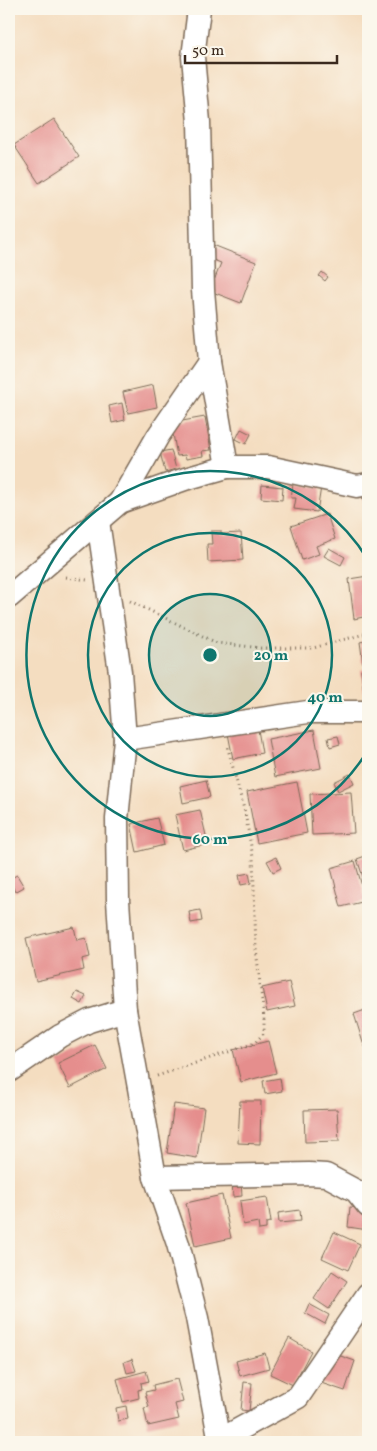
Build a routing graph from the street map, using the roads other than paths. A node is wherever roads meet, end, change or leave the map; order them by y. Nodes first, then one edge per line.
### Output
1 (199, 9) edge
2 (209, 362) junction
3 (227, 467) junction
4 (368, 484) edge
5 (120, 502) junction
6 (98, 521) junction
7 (9, 597) edge
8 (368, 712) edge
9 (126, 740) junction
10 (125, 1010) junction
11 (9, 1071) edge
12 (156, 1177) junction
13 (368, 1206) edge
14 (368, 1294) edge
15 (220, 1441) edge

1 - 2 street
2 - 3 street
2 - 5 street
3 - 4 street
3 - 5 street
5 - 6 street
6 - 7 street
6 - 9 street
8 - 9 street
9 - 10 street
10 - 11 street
10 - 12 street
12 - 13 street
12 - 15 street
14 - 15 street

